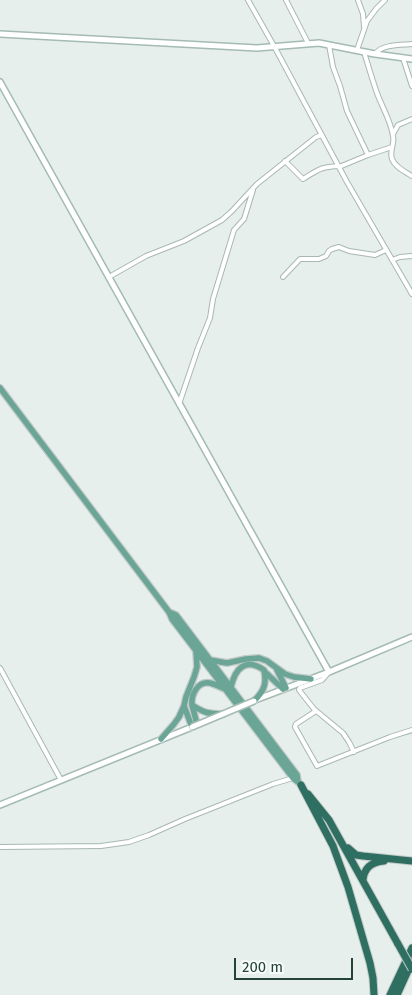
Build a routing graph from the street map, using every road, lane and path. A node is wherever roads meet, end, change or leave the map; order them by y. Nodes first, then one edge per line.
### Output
1 (248, 0) edge
2 (286, 0) edge
3 (358, 0) edge
4 (385, 0) edge
5 (364, 28) junction
6 (0, 34) edge
7 (308, 43) junction
8 (412, 44) edge
9 (329, 45) junction
10 (274, 46) junction
11 (356, 50) junction
12 (364, 52) junction
13 (375, 54) junction
14 (403, 58) junction
15 (412, 59) edge
16 (0, 82) edge
17 (412, 86) edge
18 (412, 119) edge
19 (322, 134) junction
20 (393, 134) junction
21 (392, 147) junction
22 (368, 154) junction
23 (284, 161) junction
24 (339, 166) junction
25 (412, 176) edge
26 (253, 188) junction
27 (386, 250) junction
28 (412, 256) edge
29 (392, 260) junction
30 (109, 277) junction
31 (283, 277) dead end
32 (412, 294) edge
33 (0, 388) edge
34 (179, 404) junction
35 (169, 612) junction
36 (412, 637) edge
37 (196, 650) junction
38 (210, 660) junction
39 (0, 668) edge
40 (276, 668) junction
41 (264, 670) junction
42 (328, 672) junction
43 (311, 679) junction
44 (228, 688) junction
45 (284, 689) junction
46 (254, 700) junction
47 (184, 706) junction
48 (192, 706) junction
49 (316, 711) junction
50 (223, 714) junction
51 (194, 726) junction
52 (412, 730) edge
53 (161, 739) junction
54 (354, 752) junction
55 (61, 780) junction
56 (297, 780) junction
57 (0, 805) edge
58 (343, 844) junction
59 (0, 847) edge
60 (412, 863) edge
61 (363, 880) junction
62 (412, 948) edge
63 (412, 962) edge
64 (412, 969) edge
65 (374, 995) edge
66 (390, 995) edge
67 (397, 995) edge

1 - 10 street
2 - 7 street
3 - 5 street
4 - 5 street
5 - 11 street
6 - 10 street
7 - 9 street
7 - 10 street
8 - 13 street
9 - 11 street
9 - 22 street
10 - 19 street
11 - 12 street
12 - 13 street
12 - 20 street
13 - 14 street
14 - 15 street
14 - 17 street
16 - 30 street
18 - 20 street
19 - 23 street
19 - 24 street
20 - 21 street
21 - 22 street
21 - 25 street
22 - 24 street
23 - 24 street
23 - 26 street
24 - 27 street
26 - 30 street
26 - 34 street
27 - 29 street
27 - 31 street
28 - 29 street
29 - 32 street
30 - 34 street
33 - 35 main road
34 - 42 street
35 - 37 main road
35 - 38 main road
36 - 42 street
37 - 44 main road
37 - 47 main road
38 - 40 main road
38 - 44 main road
39 - 55 street
40 - 43 main road
40 - 45 main road
41 - 44 main road
41 - 45 main road
41 - 46 main road
42 - 43 street
42 - 49 street
43 - 45 street
44 - 48 main road
44 - 56 main road
45 - 46 street
46 - 50 street, bridge
47 - 51 main road
47 - 53 main road
48 - 50 main road
48 - 51 main road
49 - 54 street
49 - 54 street
50 - 51 street, bridge
51 - 53 street
52 - 54 street
53 - 55 street
55 - 57 street
56 - 58 highway
56 - 59 street
56 - 65 highway
58 - 60 highway
58 - 61 highway
60 - 61 highway
61 - 64 highway, bridge
62 - 66 highway
63 - 67 highway

